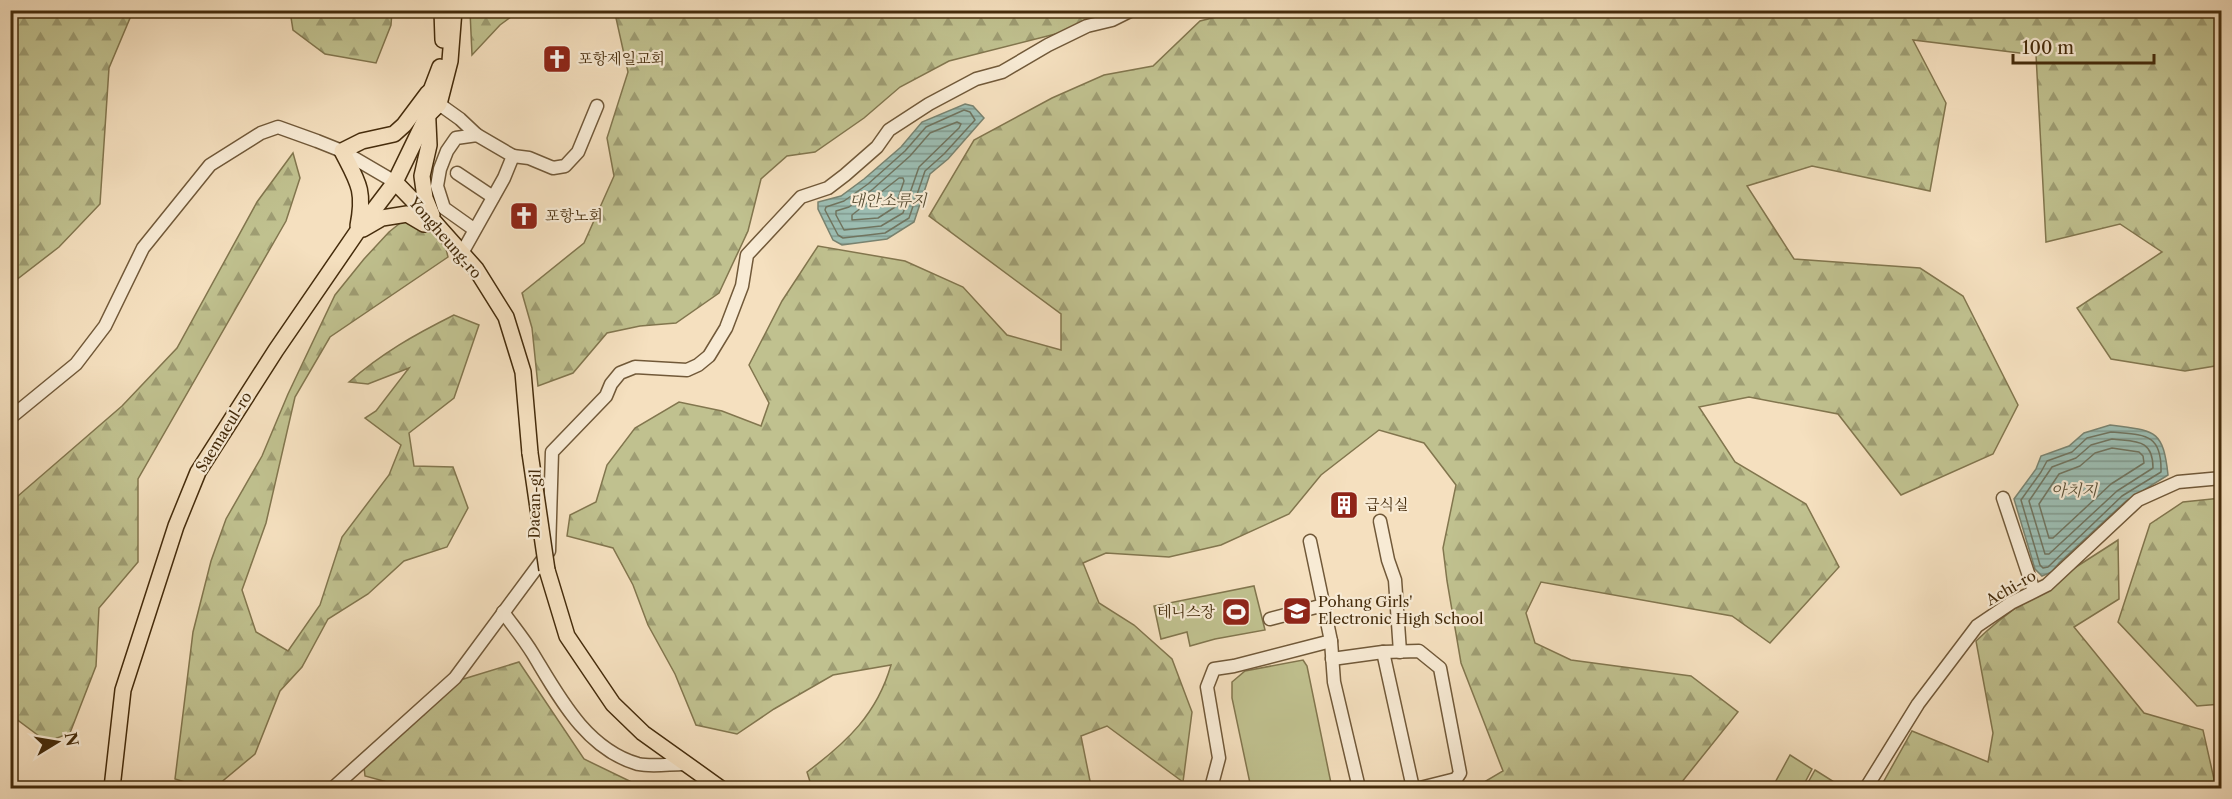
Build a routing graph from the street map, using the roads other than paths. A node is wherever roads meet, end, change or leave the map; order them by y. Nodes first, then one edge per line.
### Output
1 (442, 10) edge
2 (454, 10) edge
3 (1132, 10) edge
4 (431, 89) junction
5 (439, 104) junction
6 (597, 106) dead end
7 (427, 116) junction
8 (477, 135) junction
9 (342, 151) junction
10 (513, 156) junction
11 (457, 173) dead end
12 (395, 182) junction
13 (493, 197) junction
14 (435, 223) junction
15 (475, 230) junction
16 (357, 232) junction
17 (462, 253) junction
18 (10, 418) edge
19 (2222, 478) edge
20 (2003, 498) dead end
21 (1380, 522) dead end
22 (1310, 540) dead end
23 (2034, 591) junction
24 (1324, 605) junction
25 (503, 612) junction
26 (1270, 619) dead end
27 (1332, 641) junction
28 (1383, 652) junction
29 (1400, 652) junction
30 (1332, 659) junction
31 (684, 764) junction
32 (112, 789) edge
33 (333, 789) edge
34 (720, 789) edge
35 (1211, 789) edge
36 (1359, 789) edge
37 (1413, 789) edge
38 (1420, 789) edge
39 (1866, 789) edge

1 - 4 main road, Saemaeul-ro
2 - 5 main road
3 - 25 street, Daean-gil
4 - 7 main road, Saemaeul-ro
4 - 9 main road
5 - 7 main road, Saemaeul-ro
5 - 8 street
6 - 10 street
7 - 12 main road, Saemaeul-ro
7 - 14 main road
8 - 10 street
8 - 15 street
9 - 12 street, Yongheung-ro
9 - 16 main road
9 - 18 street, Yongheung-ro
10 - 13 street
11 - 13 street
12 - 14 main road, Yongheung-ro
12 - 16 main road, Saemaeul-ro
13 - 15 street
14 - 16 main road
14 - 17 main road, Yongheung-ro
15 - 17 street
16 - 32 main road, Saemaeul-ro
17 - 31 main road, Yongheung-ro, bridge
19 - 23 street, Achi-ro
20 - 23 street
21 - 29 street
22 - 24 street
23 - 39 street, Achi-ro
24 - 26 street
24 - 27 street
25 - 31 street
25 - 33 street, Daean-gil
27 - 30 street
27 - 35 street
28 - 29 street
28 - 30 street
28 - 37 street
29 - 38 street
30 - 36 street
31 - 34 main road, Yongheung-ro

